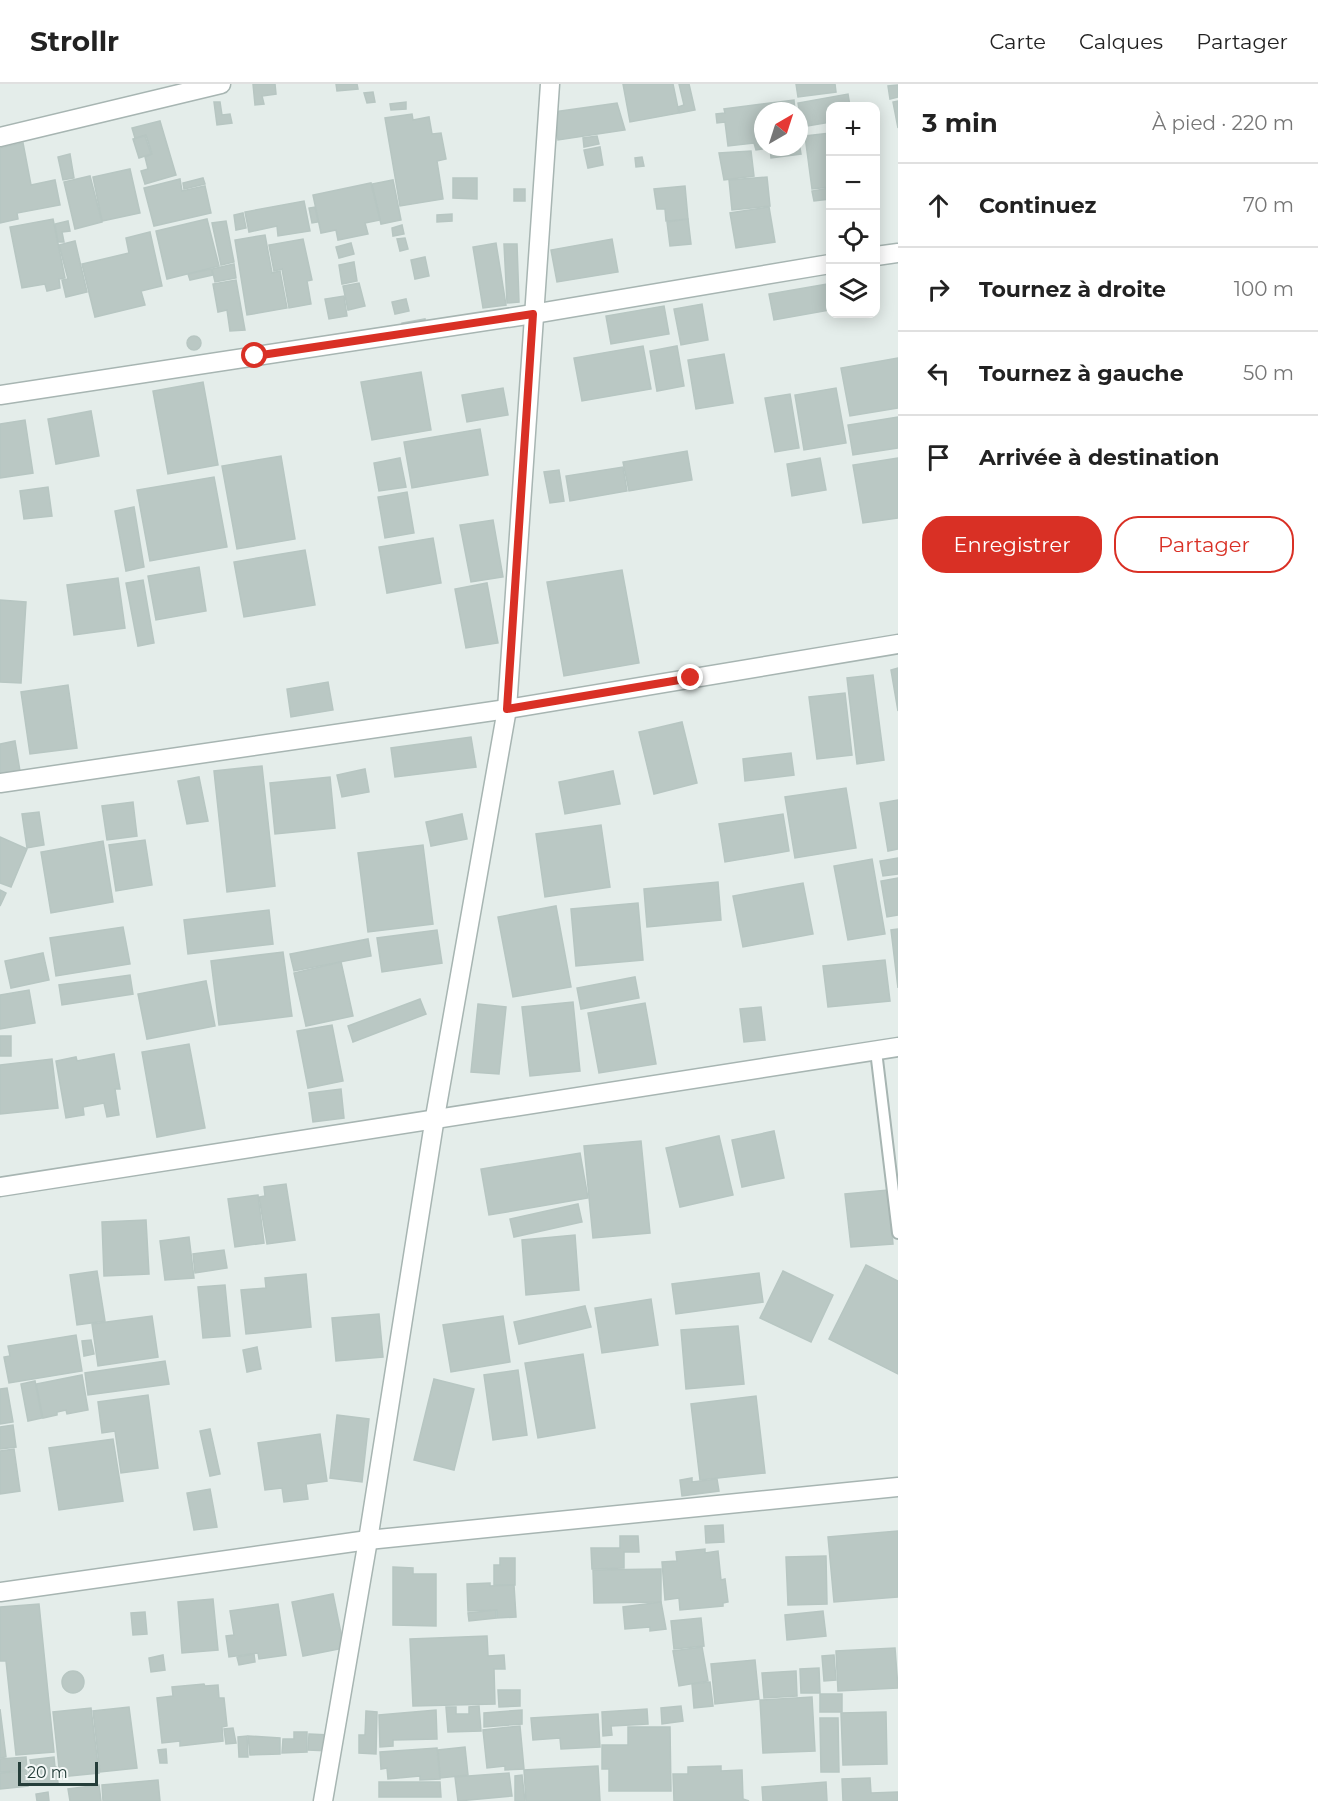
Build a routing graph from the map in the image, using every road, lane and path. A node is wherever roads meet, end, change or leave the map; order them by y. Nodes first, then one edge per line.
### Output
1 (221, 84) edge
2 (550, 84) edge
3 (0, 137) edge
4 (898, 252) edge
5 (880, 255) edge
6 (826, 265) edge
7 (533, 314) junction
8 (0, 395) edge
9 (898, 644) edge
10 (507, 709) junction
11 (0, 783) edge
12 (898, 1047) edge
13 (876, 1051) junction
14 (435, 1117) junction
15 (0, 1186) edge
16 (898, 1233) edge
17 (898, 1487) edge
18 (368, 1540) junction
19 (0, 1592) edge
20 (322, 1801) edge

1 - 3 street
2 - 7 street
4 - 5 street
6 - 7 street
7 - 8 street
7 - 10 street
9 - 10 street
10 - 11 street
10 - 14 street
12 - 13 street
13 - 14 street
13 - 16 lane
14 - 15 street
14 - 18 street
17 - 18 street
18 - 19 street
18 - 20 street

